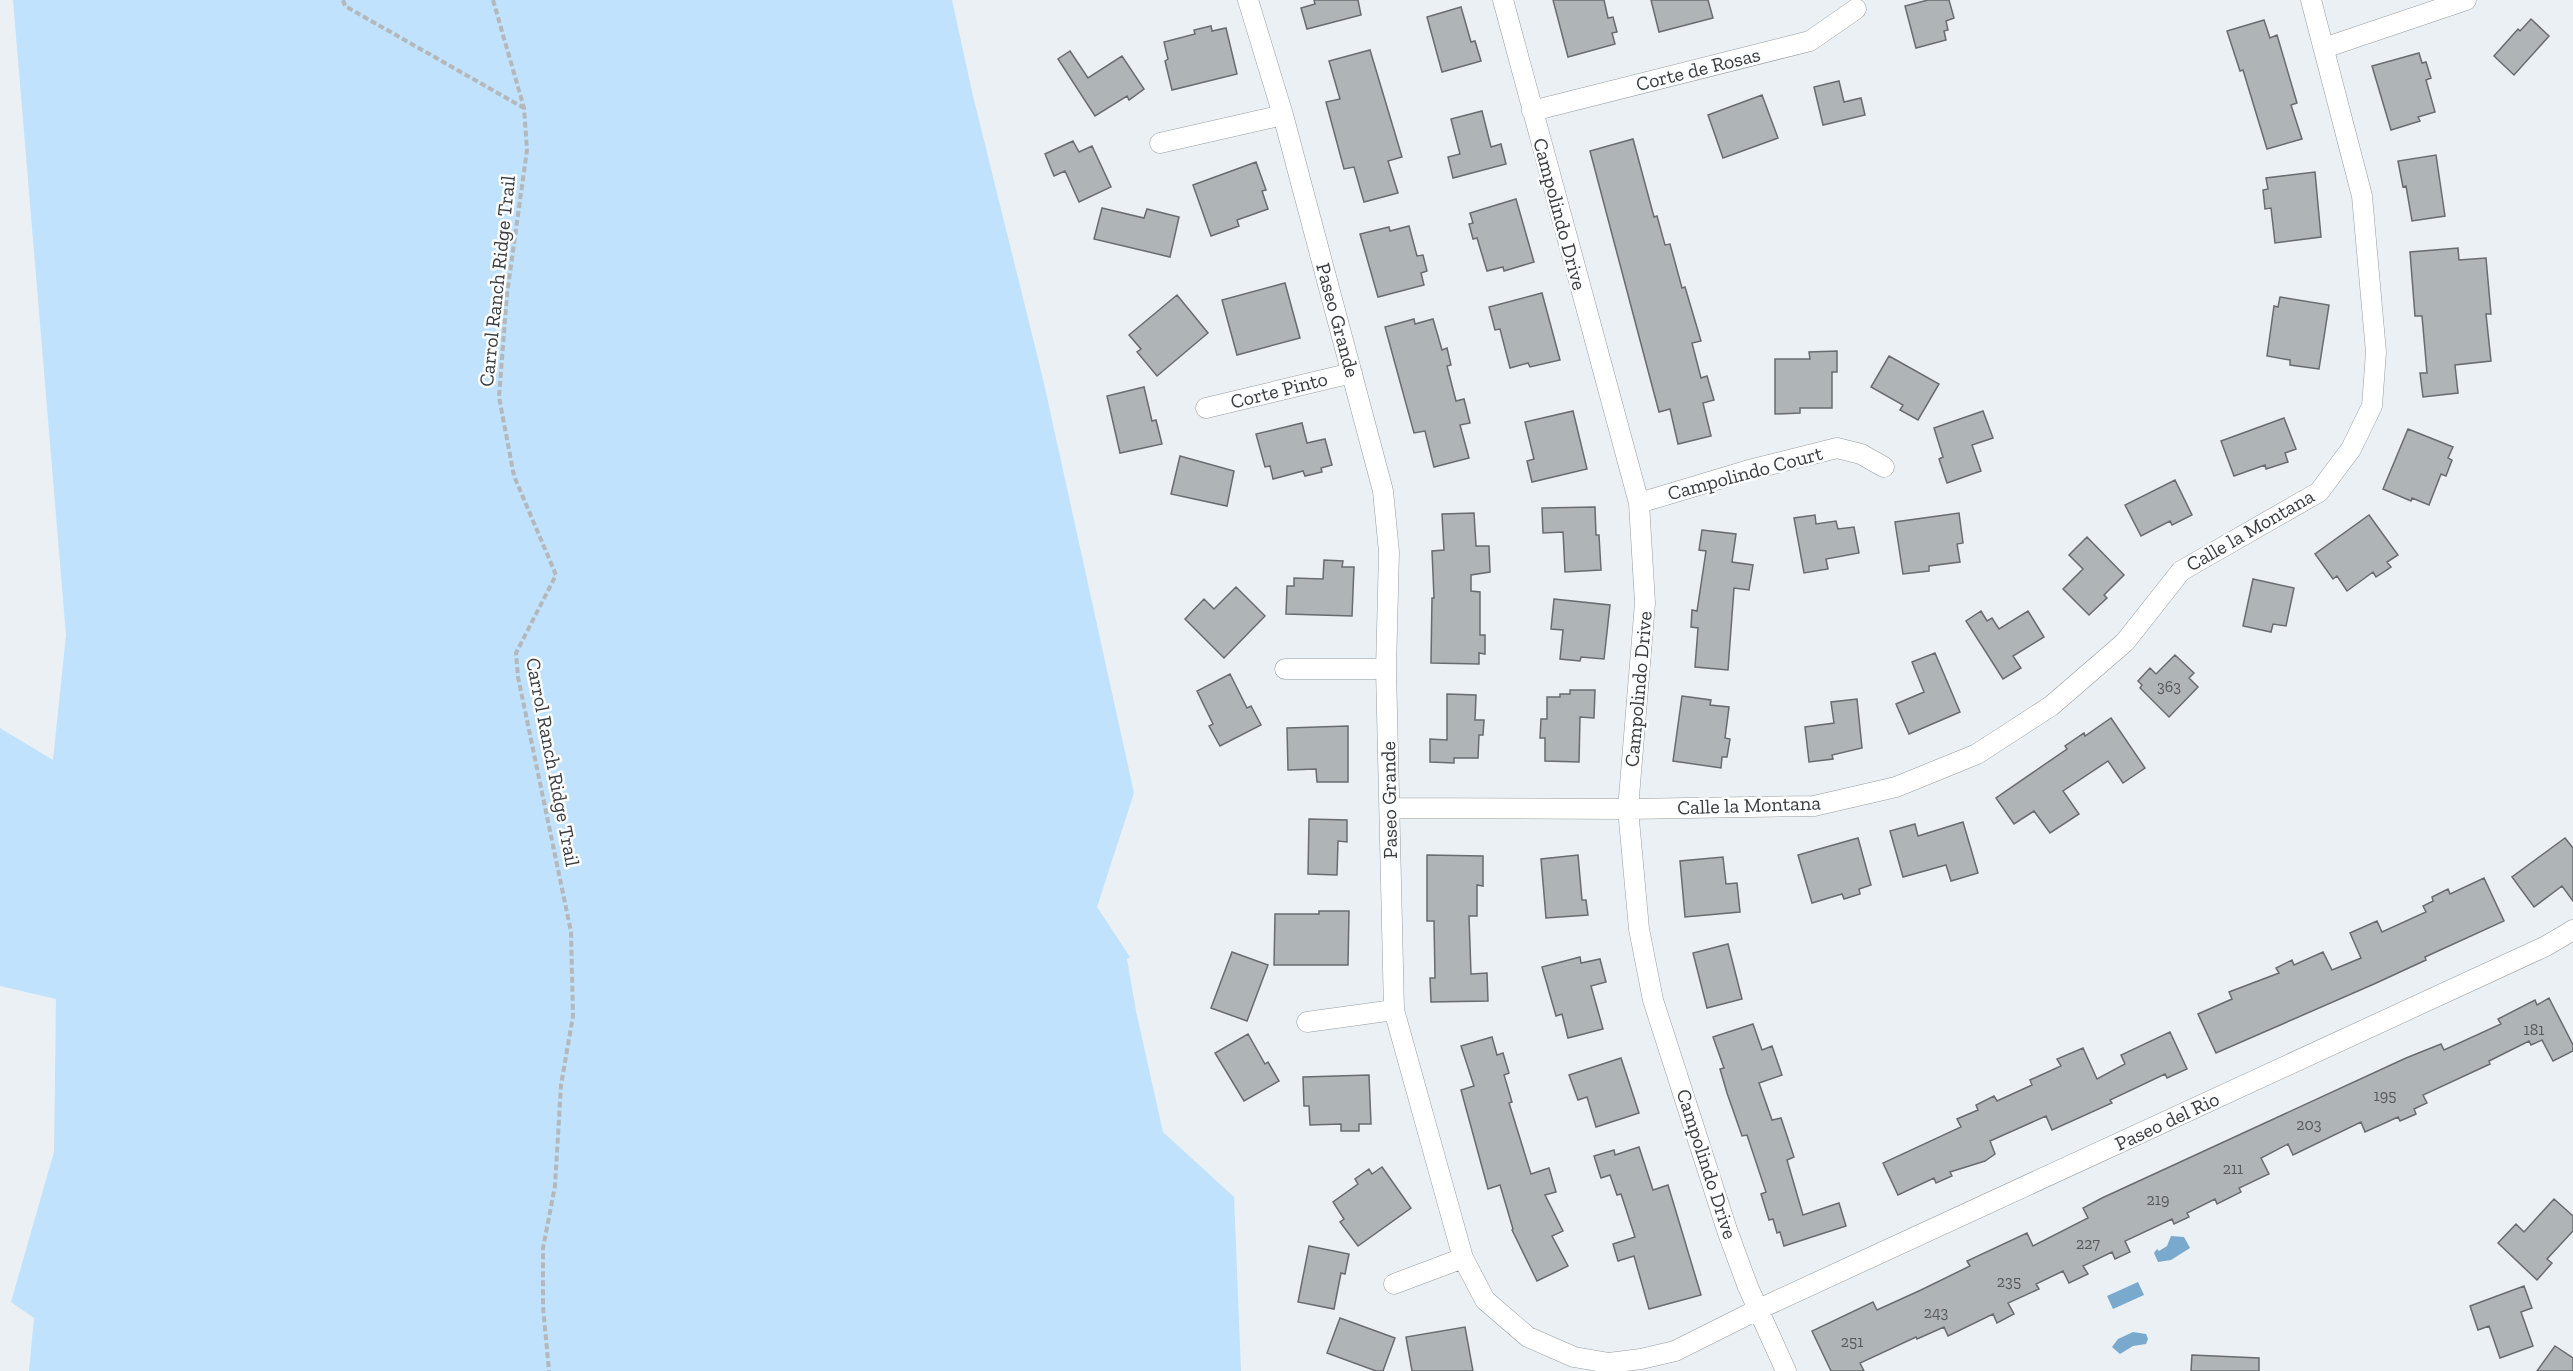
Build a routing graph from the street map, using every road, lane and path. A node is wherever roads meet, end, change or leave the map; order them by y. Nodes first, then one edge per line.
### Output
1 (343, 0) edge
2 (493, 0) edge
3 (1248, 0) edge
4 (1503, 0) edge
5 (2311, 0) edge
6 (2466, 0) edge
7 (1856, 9) dead end
8 (2324, 48) junction
9 (524, 108) junction
10 (1532, 111) junction
11 (1283, 115) junction
12 (1160, 142) dead end
13 (1352, 373) junction
14 (1206, 408) dead end
15 (1884, 467) dead end
16 (1639, 502) junction
17 (1285, 669) dead end
18 (1386, 669) junction
19 (1390, 808) junction
20 (1628, 809) junction
21 (2573, 930) edge
22 (1394, 1010) junction
23 (1307, 1023) dead end
24 (1463, 1258) junction
25 (1394, 1284) dead end
26 (1760, 1310) junction
27 (549, 1371) edge
28 (1786, 1371) edge

1 - 9 path
2 - 9 path, Carrol Ranch Ridge Trail
3 - 11 street, Paseo Grande
4 - 10 street, Campolindo Drive
5 - 8 street, Calle la Montana
6 - 8 street
7 - 10 street, Corte de Rosas
8 - 20 street, Calle la Montana
9 - 27 path, Carrol Ranch Ridge Trail
10 - 16 street, Campolindo Drive
11 - 12 street
11 - 13 street, Paseo Grande
13 - 14 street, Corte Pinto
13 - 18 street, Paseo Grande
15 - 16 street, Campolindo Court
16 - 20 street, Campolindo Drive
17 - 18 street
18 - 19 street, Paseo Grande
19 - 20 street, Calle la Montana
19 - 22 street, Paseo Grande
20 - 26 street, Campolindo Drive
21 - 26 street, Paseo del Rio
22 - 23 street
22 - 24 street, Paseo Grande
24 - 25 street
24 - 26 street, Paseo Grande
26 - 28 street, Campolindo Drive

